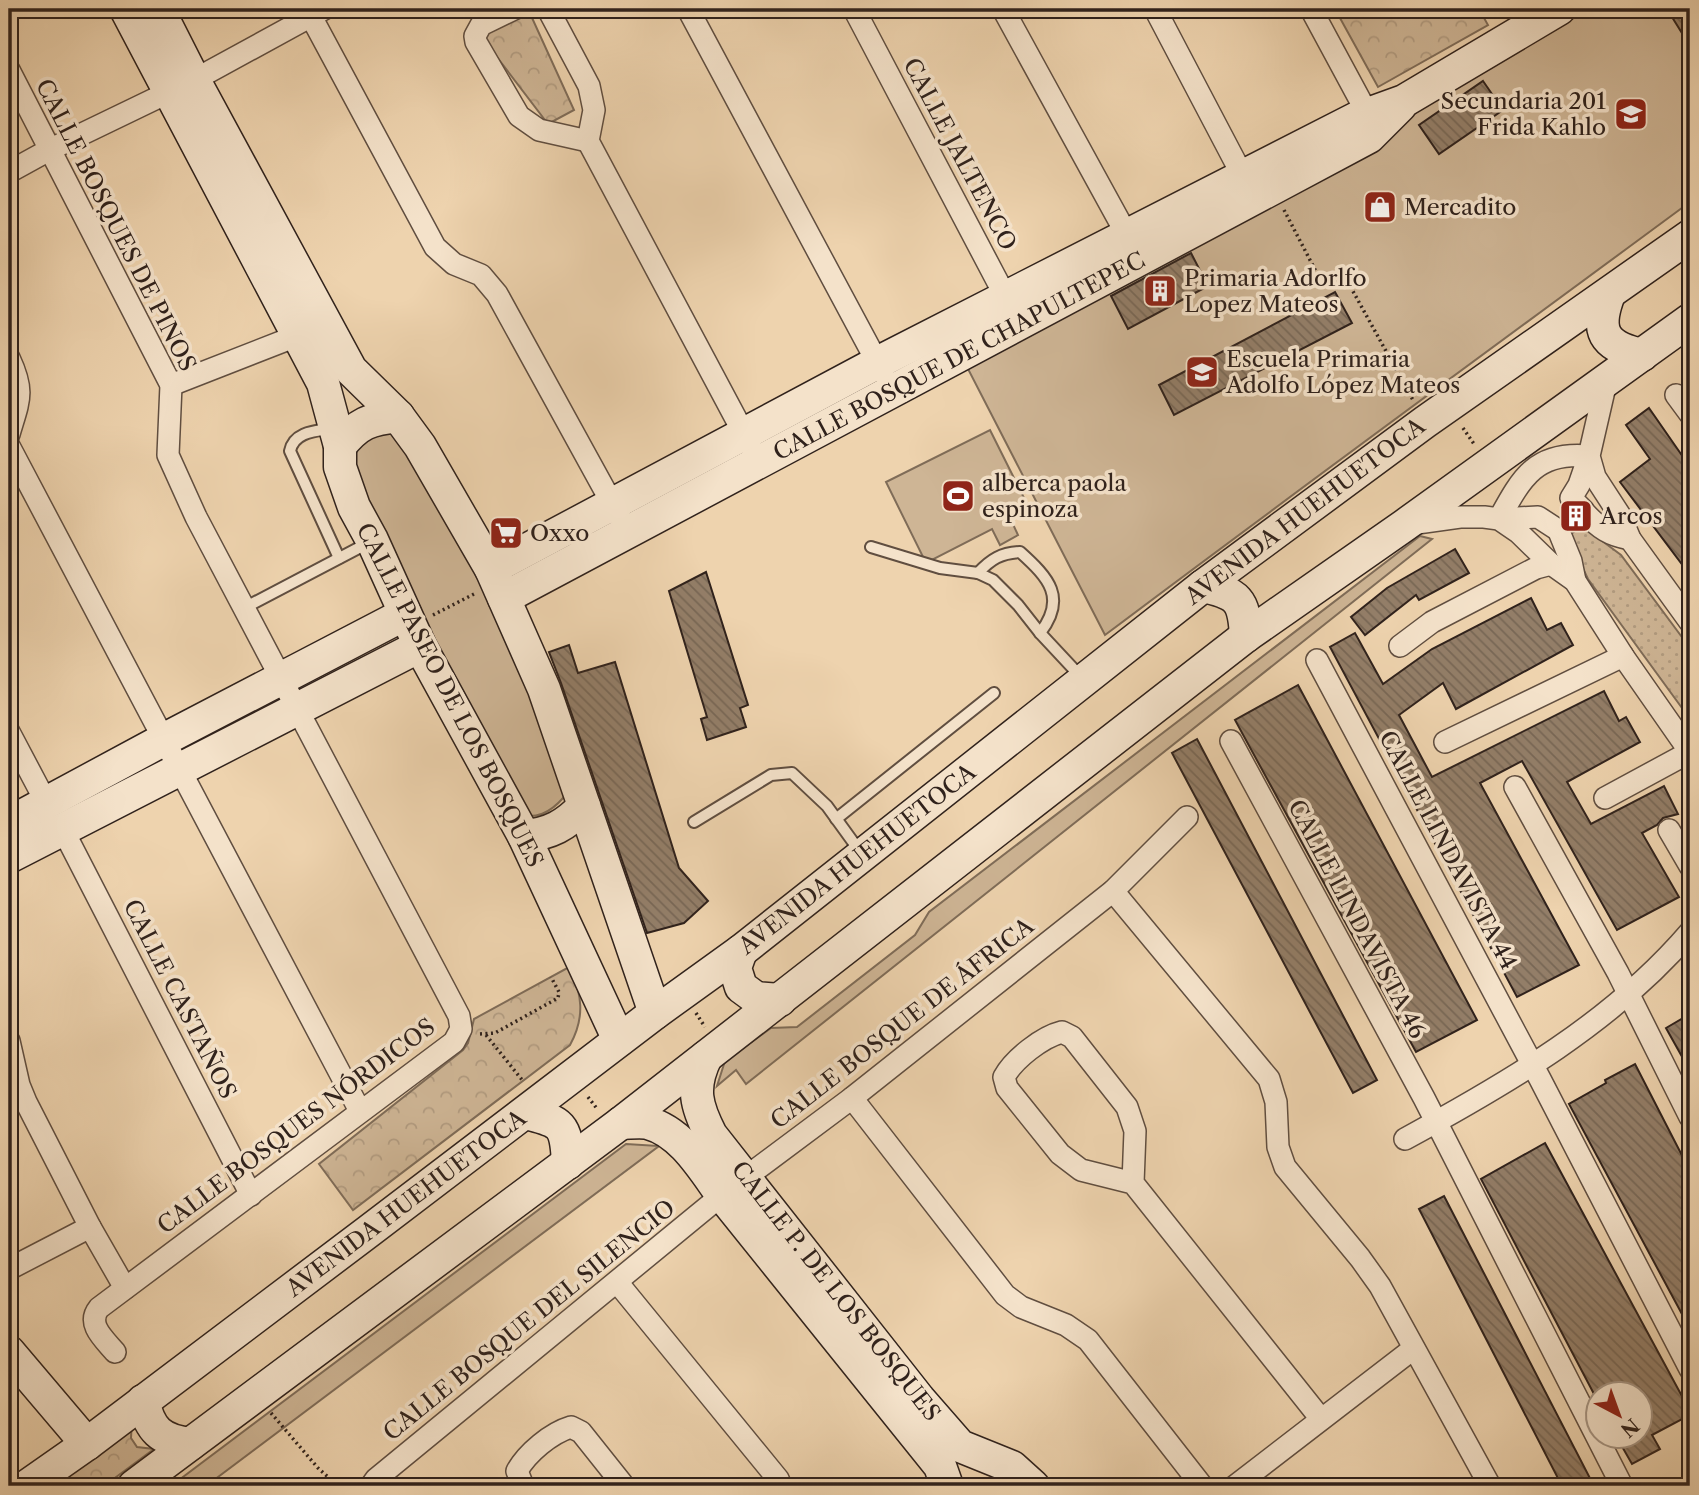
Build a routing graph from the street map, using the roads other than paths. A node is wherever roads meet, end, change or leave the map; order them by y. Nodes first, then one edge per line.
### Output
1 (126, 9) edge
2 (158, 9) edge
3 (514, 9) edge
4 (548, 9) edge
5 (688, 9) edge
6 (854, 9) edge
7 (1003, 9) edge
8 (1155, 9) edge
9 (1311, 9) edge
10 (1559, 9) edge
11 (314, 11) edge
12 (9, 70) edge
13 (182, 86) junction
14 (1372, 122) junction
15 (588, 141) junction
16 (49, 150) junction
17 (9, 172) edge
18 (1257, 189) junction
19 (1690, 236) edge
20 (1134, 247) junction
21 (1609, 294) junction
22 (1013, 310) junction
23 (1690, 320) edge
24 (299, 335) junction
25 (1642, 355) junction
26 (9, 358) edge
27 (877, 363) junction
28 (1606, 382) junction
29 (170, 385) junction
30 (892, 391) junction
31 (1676, 395) dead end
32 (1690, 414) edge
33 (398, 416) junction
34 (9, 434) edge
35 (337, 437) junction
36 (9, 446) edge
37 (751, 448) junction
38 (1589, 456) junction
39 (613, 504) junction
40 (1580, 507) junction
41 (1538, 517) junction
42 (1499, 519) junction
43 (1405, 525) junction
44 (627, 531) junction
45 (1630, 539) junction
46 (372, 540) junction
47 (871, 547) dead end
48 (340, 558) junction
49 (1551, 564) junction
50 (978, 573) junction
51 (1575, 581) junction
52 (497, 583) junction
53 (1203, 586) junction
54 (246, 607) junction
55 (1690, 622) edge
56 (412, 629) junction
57 (1040, 633) junction
58 (1246, 636) junction
59 (1400, 646) dead end
60 (1623, 656) junction
61 (1317, 660) dead end
62 (282, 678) junction
63 (1083, 679) junction
64 (994, 693) dead end
65 (297, 709) junction
66 (9, 732) edge
67 (163, 740) junction
68 (1231, 741) dead end
69 (1444, 742) dead end
70 (1690, 752) edge
71 (178, 769) junction
72 (1516, 787) dead end
73 (1605, 798) dead end
74 (584, 806) junction
75 (54, 816) junction
76 (1187, 817) dead end
77 (836, 819) junction
78 (694, 822) dead end
79 (9, 823) edge
80 (1669, 830) dead end
81 (524, 836) junction
82 (863, 855) junction
83 (9, 857) edge
84 (1690, 866) edge
85 (1113, 891) junction
86 (1690, 932) edge
87 (741, 951) junction
88 (1628, 994) junction
89 (780, 1000) junction
90 (655, 1013) junction
91 (619, 1040) junction
92 (9, 1041) edge
93 (713, 1052) junction
94 (1533, 1064) junction
95 (12, 1074) edge
96 (852, 1098) junction
97 (360, 1111) junction
98 (526, 1113) junction
99 (1690, 1117) edge
100 (1436, 1122) junction
101 (617, 1126) junction
102 (1405, 1139) dead end
103 (568, 1163) junction
104 (1133, 1183) junction
105 (734, 1186) junction
106 (251, 1195) junction
107 (90, 1227) junction
108 (9, 1269) edge
109 (617, 1282) junction
110 (125, 1288) junction
111 (1413, 1349) junction
112 (9, 1352) edge
113 (114, 1352) dead end
114 (1690, 1369) edge
115 (144, 1401) junction
116 (1321, 1419) junction
117 (87, 1444) junction
118 (190, 1444) junction
119 (999, 1462) junction
120 (27, 1486) edge
121 (134, 1486) edge
122 (371, 1486) edge
123 (523, 1486) edge
124 (624, 1486) edge
125 (781, 1486) edge
126 (947, 1486) edge
127 (956, 1486) edge
128 (1032, 1486) edge
129 (1202, 1486) edge
130 (1235, 1486) edge
131 (1490, 1486) edge
132 (1622, 1486) edge

1 - 13 main road, CALLE PASEO DE LOS BOSQUES
2 - 13 main road, CALLE PASEO DE LOS BOSQUES
3 - 15 street
4 - 15 street
5 - 27 street
6 - 22 street, CALLE JALTENCO
7 - 20 street
8 - 18 street
9 - 14 street
10 - 14 main road, CALLE BOSQUE DE CHAPULTEPEC
11 - 13 street
11 - 39 street
12 - 16 street, CALLE BOSQUES DE PINOS
13 - 16 street
13 - 24 main road, CALLE PASEO DE LOS BOSQUES
13 - 33 main road, CALLE PASEO DE LOS BOSQUES
14 - 18 main road, CALLE BOSQUE DE CHAPULTEPEC
15 - 37 street
16 - 17 street
16 - 29 street, CALLE BOSQUES DE PINOS
18 - 20 main road, CALLE BOSQUE DE CHAPULTEPEC
19 - 21 main road, AVENIDA HUEHUETOCA
20 - 22 main road, CALLE BOSQUE DE CHAPULTEPEC
21 - 25 main road
21 - 53 main road, AVENIDA HUEHUETOCA
22 - 27 main road, CALLE BOSQUE DE CHAPULTEPEC
22 - 30 main road, CALLE BOSQUE DE CHAPULTEPEC
23 - 25 main road
24 - 29 street
24 - 35 main road, CALLE PASEO DE LOS BOSQUES
25 - 28 main road
26 - 34 street
27 - 30 street
27 - 37 main road, CALLE BOSQUE DE CHAPULTEPEC
28 - 38 street
28 - 43 main road
29 - 54 street, CALLE BOSQUES DE PINOS
30 - 37 main road, CALLE BOSQUE DE CHAPULTEPEC
31 - 32 street
33 - 35 main road
33 - 52 main road, CALLE PASEO DE LOS BOSQUES
35 - 46 main road, CALLE PASEO DE LOS BOSQUES
35 - 48 lane
36 - 67 street
37 - 39 main road, CALLE BOSQUE DE CHAPULTEPEC
37 - 44 main road, CALLE BOSQUE DE CHAPULTEPEC
38 - 40 street
38 - 42 street
38 - 45 street
39 - 44 street
39 - 52 main road, CALLE BOSQUE DE CHAPULTEPEC
40 - 41 street
40 - 45 street
41 - 42 street
41 - 51 street
42 - 43 street
42 - 49 street
43 - 58 main road
44 - 52 main road, CALLE BOSQUE DE CHAPULTEPEC
45 - 55 street
46 - 48 lane
46 - 56 main road, CALLE PASEO DE LOS BOSQUES
47 - 50 lane
48 - 54 lane
49 - 51 street
49 - 59 street
50 - 57 lane
50 - 57 lane
51 - 60 street
52 - 74 main road, CALLE PASEO DE LOS BOSQUES
53 - 58 main road
53 - 63 main road, AVENIDA HUEHUETOCA
54 - 62 street, CALLE BOSQUES DE PINOS
56 - 62 main road
56 - 65 main road
56 - 81 main road, CALLE PASEO DE LOS BOSQUES
57 - 63 lane
58 - 89 main road
60 - 69 street
60 - 70 street
61 - 94 street, CALLE LINDAVISTA 44
62 - 65 street, CALLE BOSQUES DE PINOS
62 - 67 main road
63 - 82 main road, AVENIDA HUEHUETOCA
64 - 77 lane
65 - 71 main road
65 - 97 street, CALLE BOSQUES NÓRDICOS
66 - 75 street, CALLE CASTAÑOS
67 - 71 street
67 - 75 main road
68 - 100 street, CALLE LINDAVISTA 46
70 - 73 street
71 - 75 main road
71 - 97 street
72 - 88 street
74 - 81 main road
74 - 90 main road, CALLE PASEO DE LOS BOSQUES
75 - 79 main road
75 - 83 main road
75 - 106 street, CALLE CASTAÑOS
76 - 85 street, CALLE BOSQUE DE ÁFRICA
77 - 78 lane
77 - 82 lane
80 - 84 street
81 - 91 main road, CALLE PASEO DE LOS BOSQUES
82 - 87 main road, AVENIDA HUEHUETOCA
85 - 96 street, CALLE BOSQUE DE ÁFRICA
85 - 111 street
86 - 88 street
87 - 89 main road
87 - 90 main road, AVENIDA HUEHUETOCA
88 - 94 street
88 - 99 street
89 - 93 main road
90 - 91 main road, AVENIDA HUEHUETOCA
91 - 98 main road, AVENIDA HUEHUETOCA
92 - 95 street
93 - 101 main road
93 - 105 main road, CALLE P. DE LOS BOSQUES
94 - 100 street
94 - 114 street, CALLE LINDAVISTA 44
95 - 107 street
96 - 105 street, CALLE BOSQUE DE ÁFRICA
96 - 129 street
97 - 106 street, CALLE BOSQUES NÓRDICOS
98 - 103 main road
98 - 115 main road, AVENIDA HUEHUETOCA
100 - 102 street
100 - 132 street, CALLE LINDAVISTA 46
101 - 103 main road
101 - 105 main road, CALLE P. DE LOS BOSQUES
103 - 118 main road
104 - 104 street
104 - 116 street
105 - 109 street, CALLE BOSQUE DEL SILENCIO
105 - 119 main road, CALLE P. DE LOS BOSQUES
105 - 126 main road, CALLE P. DE LOS BOSQUES
106 - 110 street, CALLE BOSQUES NÓRDICOS
107 - 108 street
107 - 110 street
109 - 122 street, CALLE BOSQUE DEL SILENCIO
109 - 125 street
110 - 113 street, CALLE BOSQUES NÓRDICOS
111 - 116 street
111 - 131 street
112 - 117 main road
115 - 117 main road, AVENIDA HUEHUETOCA
115 - 118 main road
116 - 130 street
117 - 120 main road, AVENIDA HUEHUETOCA
118 - 121 main road
119 - 127 main road
119 - 128 main road, CALLE P. DE LOS BOSQUES
123 - 124 street

